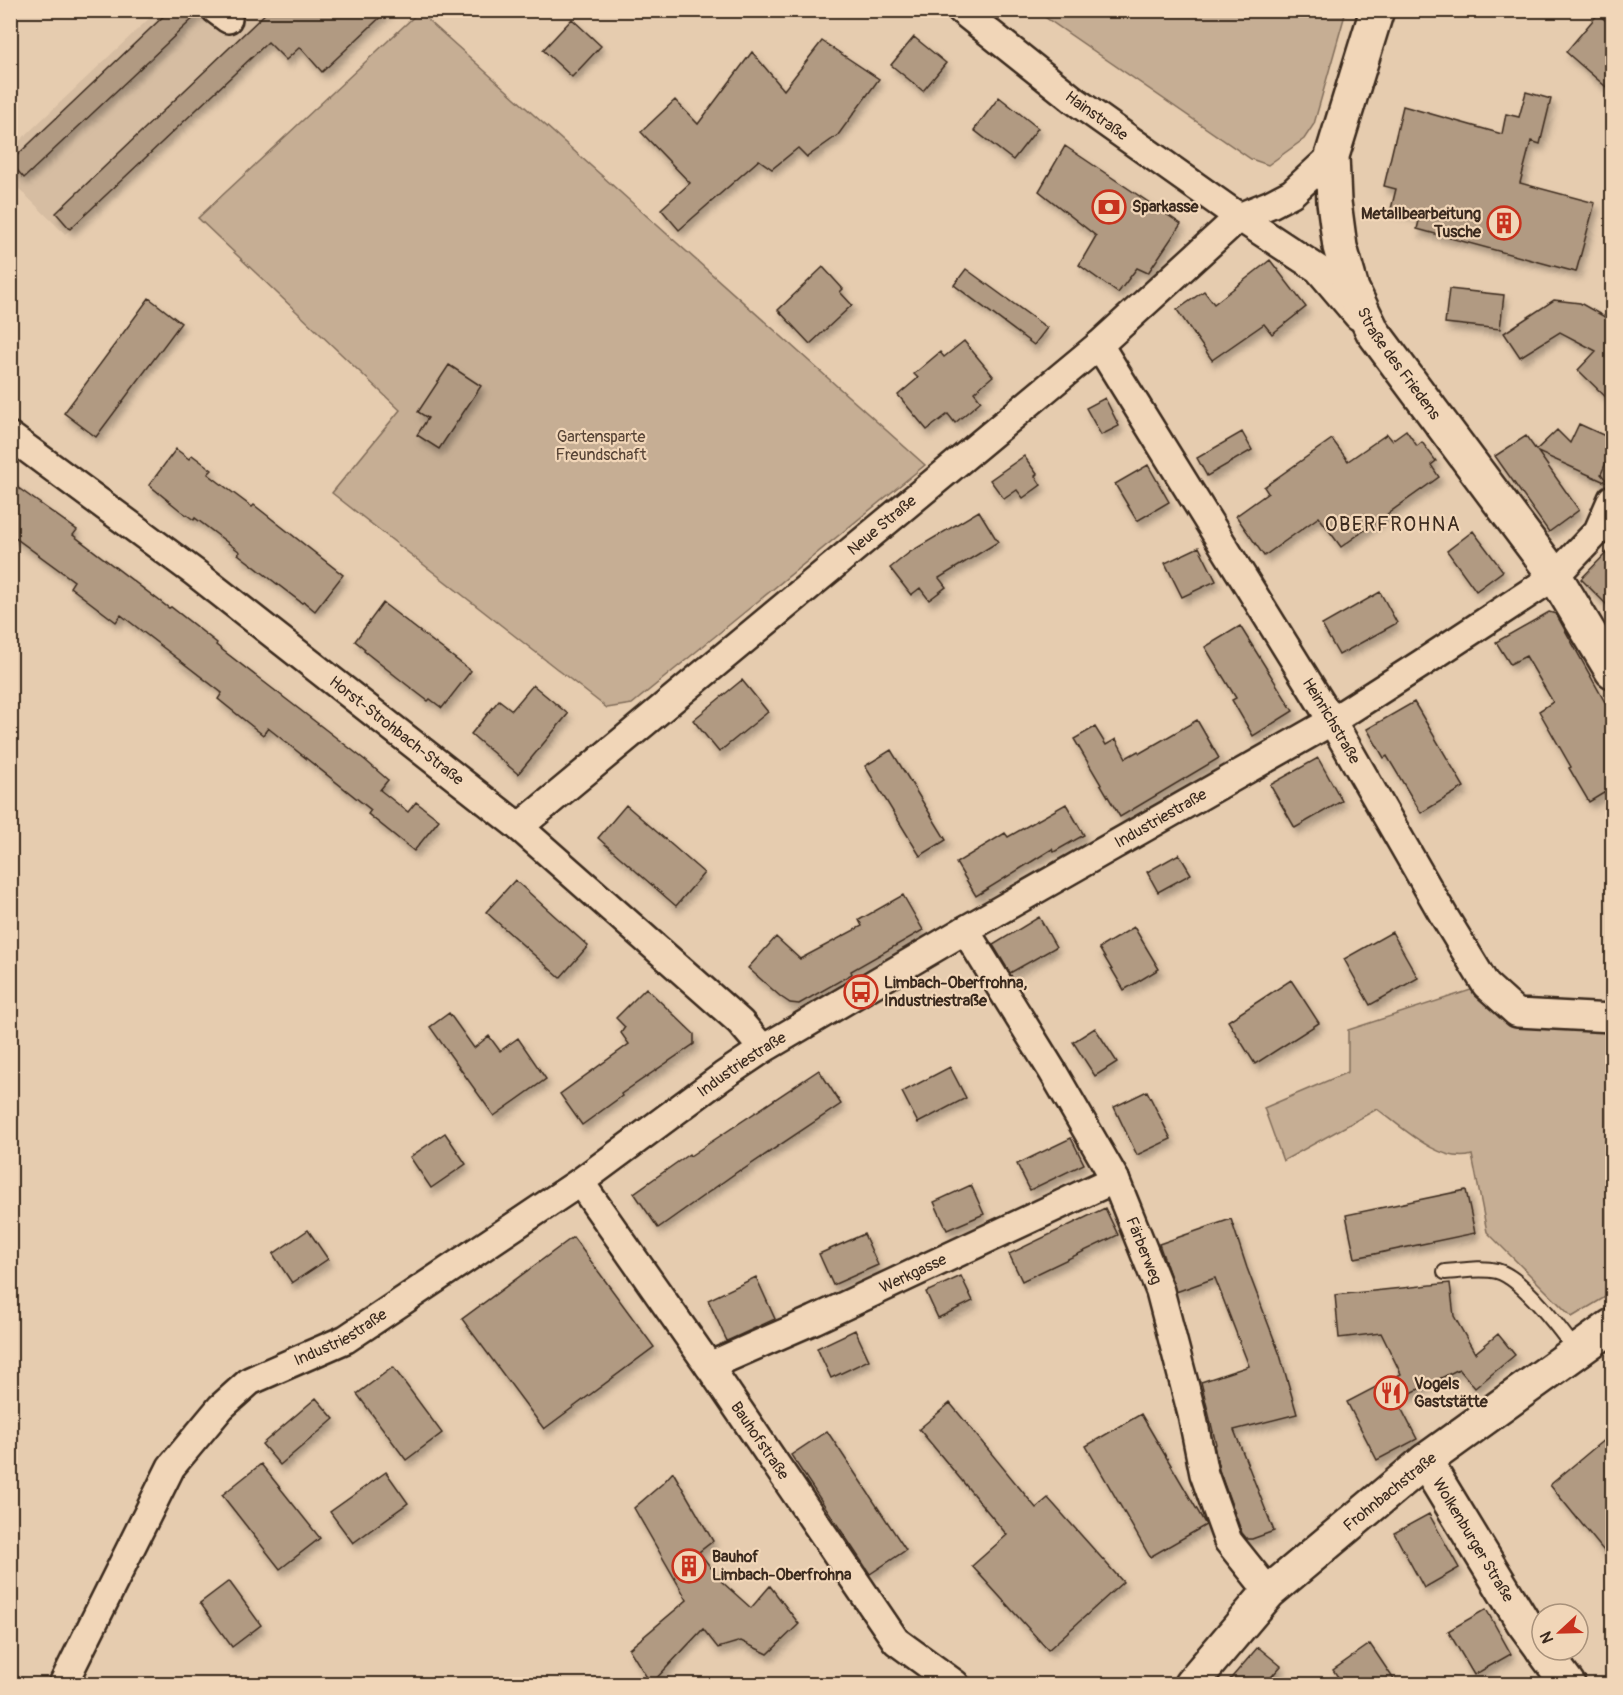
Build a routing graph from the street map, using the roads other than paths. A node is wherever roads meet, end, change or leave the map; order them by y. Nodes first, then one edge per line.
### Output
1 (961, 10) edge
2 (1377, 10) edge
3 (1332, 156) junction
4 (1239, 217) junction
5 (1372, 332) junction
6 (1099, 345) junction
7 (10, 436) edge
8 (1612, 499) edge
9 (1555, 576) junction
10 (1612, 671) edge
11 (1332, 721) junction
12 (519, 827) junction
13 (965, 930) junction
14 (1612, 1018) edge
15 (763, 1049) junction
16 (1115, 1179) junction
17 (580, 1182) junction
18 (1445, 1272) dead end
19 (1612, 1326) edge
20 (1576, 1351) junction
21 (709, 1366) junction
22 (1425, 1461) junction
23 (1269, 1592) junction
24 (1530, 1632) edge
25 (1553, 1662) edge
26 (63, 1684) edge
27 (956, 1684) edge
28 (1191, 1684) edge
29 (1569, 1684) edge

1 - 4 street, Hainstraße
2 - 3 main road, Straße des Friedens
3 - 4 street
3 - 5 main road, Straße des Friedens
4 - 5 street, Hainstraße
4 - 6 street, Neue Straße
5 - 9 main road, Straße des Friedens
6 - 11 street, Heinrichstraße
6 - 12 street, Neue Straße
7 - 12 street, Horst-Strohbach-Straße
8 - 9 street, Industriestraße
9 - 10 main road, Straße des Friedens
9 - 11 street, Industriestraße
11 - 13 street, Industriestraße
11 - 14 street, Heinrichstraße
12 - 15 street, Horst-Strohbach-Straße
13 - 15 street, Industriestraße
13 - 16 street, Färberweg
15 - 17 street, Industriestraße
16 - 21 street, Werkgasse
16 - 23 street, Färberweg
17 - 21 street, Bauhofstraße
17 - 26 street, Industriestraße
18 - 20 lane
19 - 20 main road, Frohnbachstraße
20 - 22 main road, Frohnbachstraße
21 - 27 street, Bauhofstraße
22 - 23 main road, Frohnbachstraße
22 - 24 main road, Wolkenburger Straße
23 - 28 main road, Frohnbachstraße
25 - 29 main road, Wolkenburger Straße

